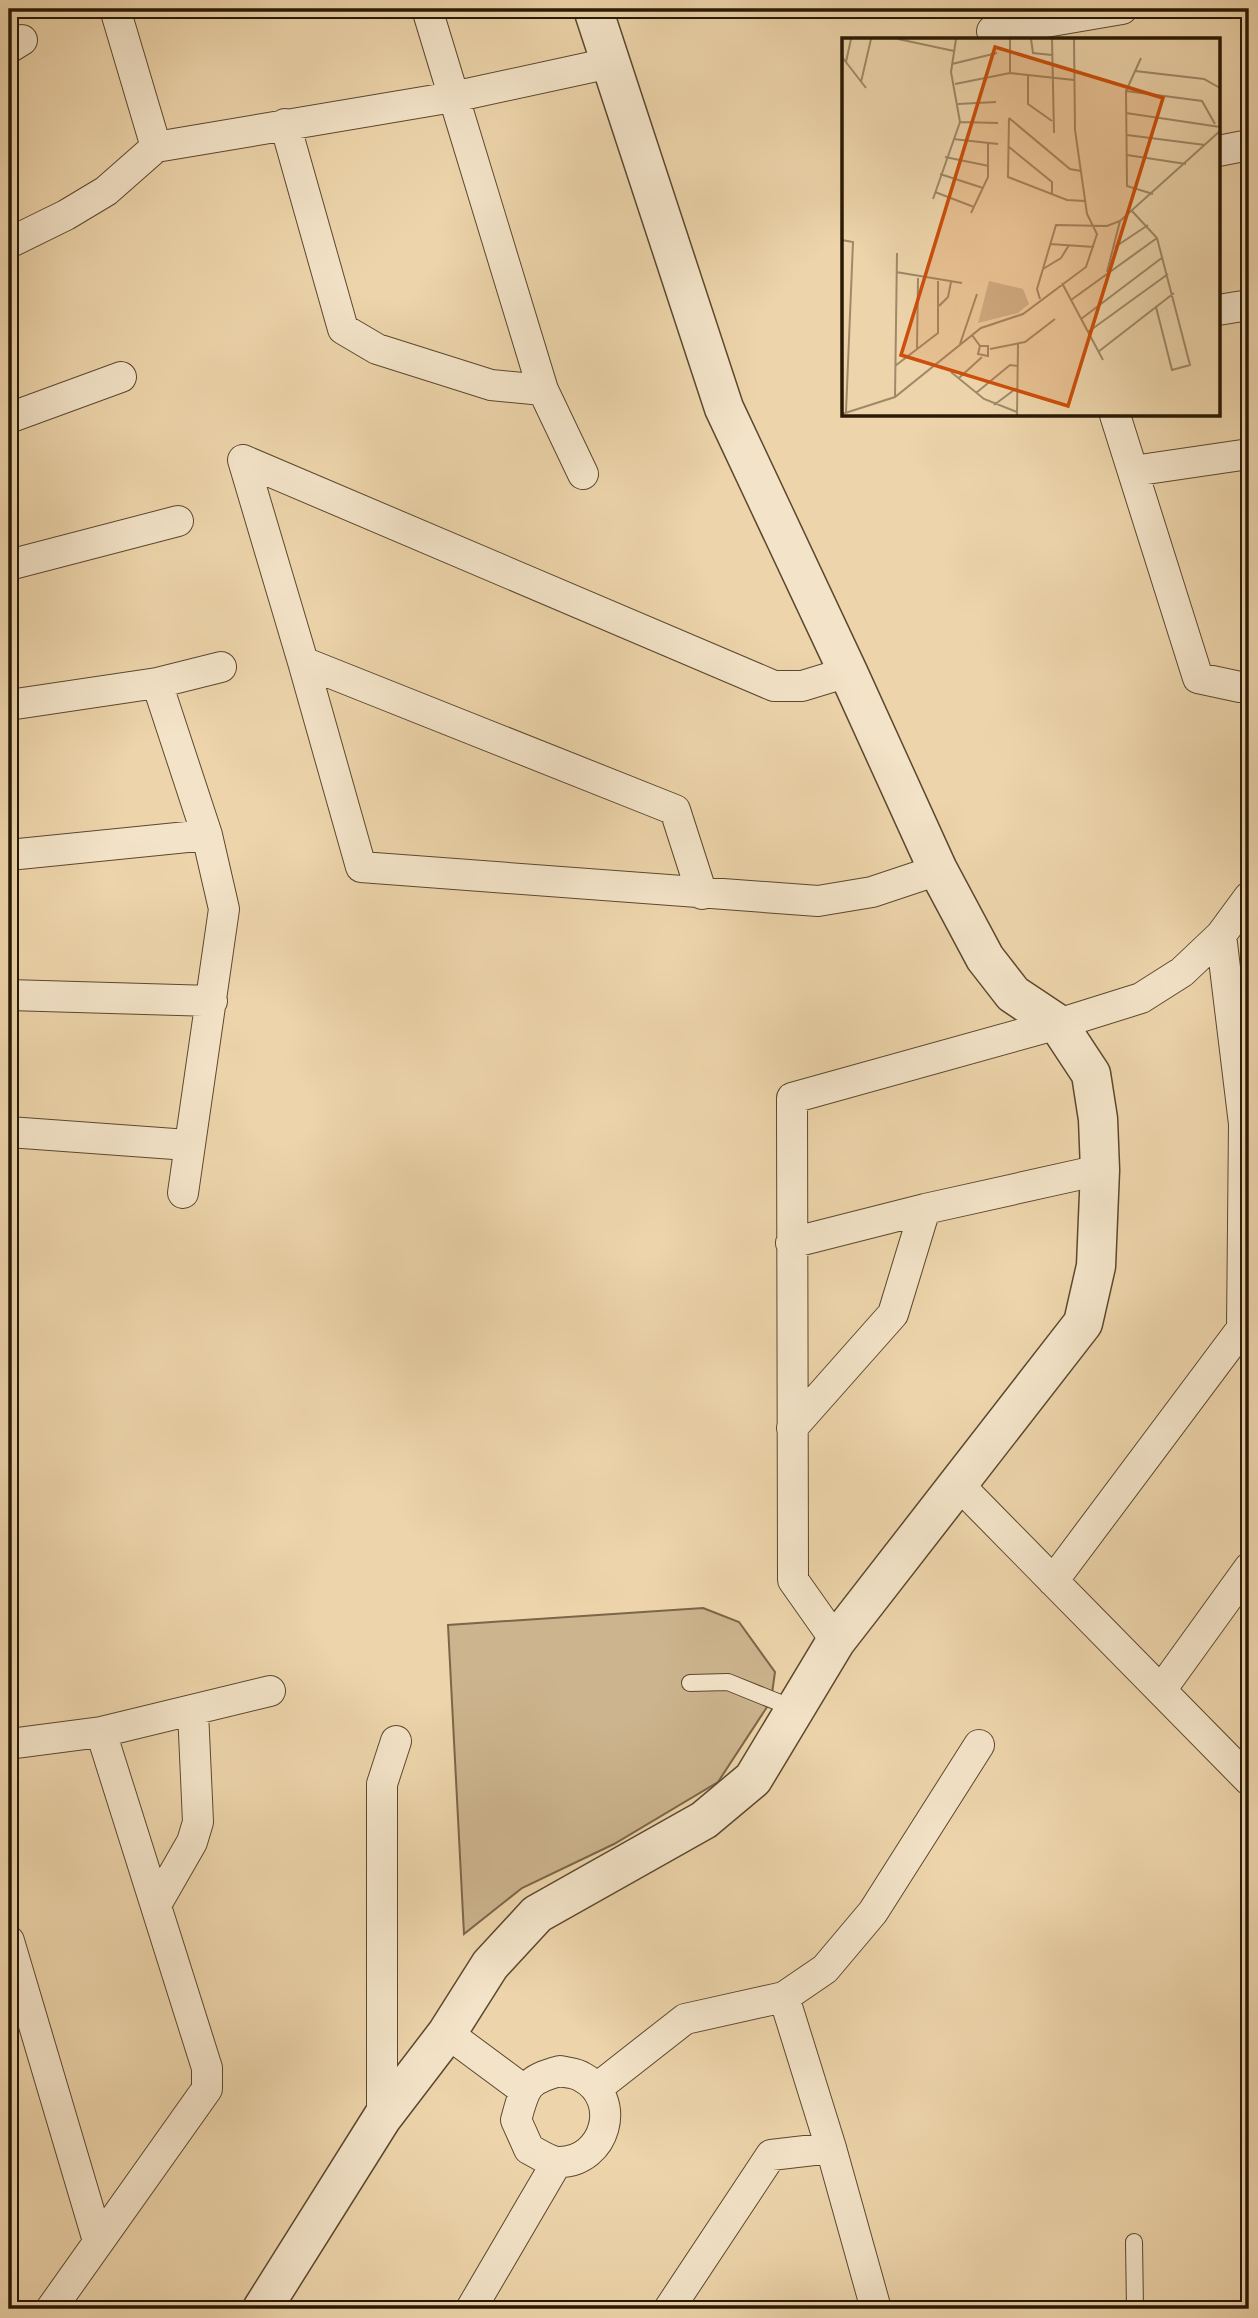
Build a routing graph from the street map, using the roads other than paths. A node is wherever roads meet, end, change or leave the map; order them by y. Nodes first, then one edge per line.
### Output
1 (115, 9) edge
2 (427, 9) edge
3 (593, 9) edge
4 (1122, 9) edge
5 (994, 27) edge
6 (610, 63) junction
7 (453, 97) junction
8 (285, 124) junction
9 (1249, 145) edge
10 (156, 147) junction
11 (1220, 151) edge
12 (9, 243) edge
13 (1249, 305) edge
14 (1220, 310) edge
15 (121, 377) dead end
16 (543, 390) junction
17 (1115, 416) edge
18 (9, 418) edge
19 (1249, 454) edge
20 (1133, 471) junction
21 (583, 474) dead end
22 (178, 521) dead end
23 (9, 565) edge
24 (303, 662) junction
25 (221, 667) dead end
26 (848, 673) junction
27 (156, 683) junction
28 (1249, 686) edge
29 (9, 705) edge
30 (207, 835) junction
31 (9, 855) edge
32 (938, 870) junction
33 (702, 894) junction
34 (1249, 897) edge
35 (1221, 935) junction
36 (9, 995) edge
37 (212, 1001) junction
38 (1058, 1024) junction
39 (1247, 1121) edge
40 (9, 1132) edge
41 (188, 1145) junction
42 (1100, 1170) junction
43 (183, 1193) dead end
44 (925, 1209) junction
45 (791, 1243) junction
46 (1246, 1323) edge
47 (792, 1428) junction
48 (957, 1483) junction
49 (1249, 1568) edge
50 (1053, 1581) junction
51 (836, 1640) junction
52 (690, 1683) dead end
53 (1161, 1690) junction
54 (270, 1691) dead end
55 (795, 1709) junction
56 (193, 1711) junction
57 (101, 1732) junction
58 (396, 1741) dead end
59 (9, 1744) edge
60 (979, 1745) dead end
61 (1246, 1768) edge
62 (157, 1903) junction
63 (9, 1941) edge
64 (784, 1997) junction
65 (447, 2033) junction
66 (597, 2088) junction
67 (524, 2090) junction
68 (382, 2118) junction
69 (831, 2148) junction
70 (557, 2162) junction
71 (99, 2241) junction
72 (1134, 2242) dead end
73 (869, 2304) edge
74 (51, 2309) edge
75 (262, 2309) edge
76 (471, 2309) edge
77 (669, 2309) edge
78 (1135, 2309) edge

1 - 10 street
2 - 7 street
3 - 6 street
4 - 5 street
6 - 7 street
6 - 26 street
7 - 8 street
7 - 16 street
8 - 10 street
8 - 16 street
9 - 11 street
10 - 12 street
13 - 14 street
15 - 18 street
16 - 21 street
17 - 20 street
19 - 20 street
20 - 28 street
22 - 23 street
24 - 26 street
24 - 33 street
24 - 33 street
25 - 27 street
26 - 32 street
27 - 29 street
27 - 30 street
30 - 31 street
30 - 37 street
32 - 33 street
32 - 38 street
34 - 35 street
35 - 38 street
35 - 39 street
36 - 37 street
37 - 41 street
38 - 42 street
38 - 45 street
39 - 46 street
40 - 41 street
41 - 43 street
42 - 44 street
42 - 48 street
44 - 45 street
44 - 47 street
45 - 47 street
46 - 50 street
47 - 51 street
48 - 50 street
48 - 51 street
49 - 53 street
50 - 53 street
51 - 55 street
52 - 55 lane
53 - 61 street
54 - 56 street
55 - 65 street
56 - 57 street
56 - 62 street
57 - 59 street
57 - 62 street
58 - 68 street
60 - 64 street
62 - 71 street
63 - 71 street
64 - 66 street
64 - 69 street
65 - 67 street
65 - 68 street
66 - 67 street
66 - 70 street
67 - 70 street
68 - 75 street
69 - 73 street
69 - 77 street
70 - 76 street
71 - 74 street
72 - 78 lane

